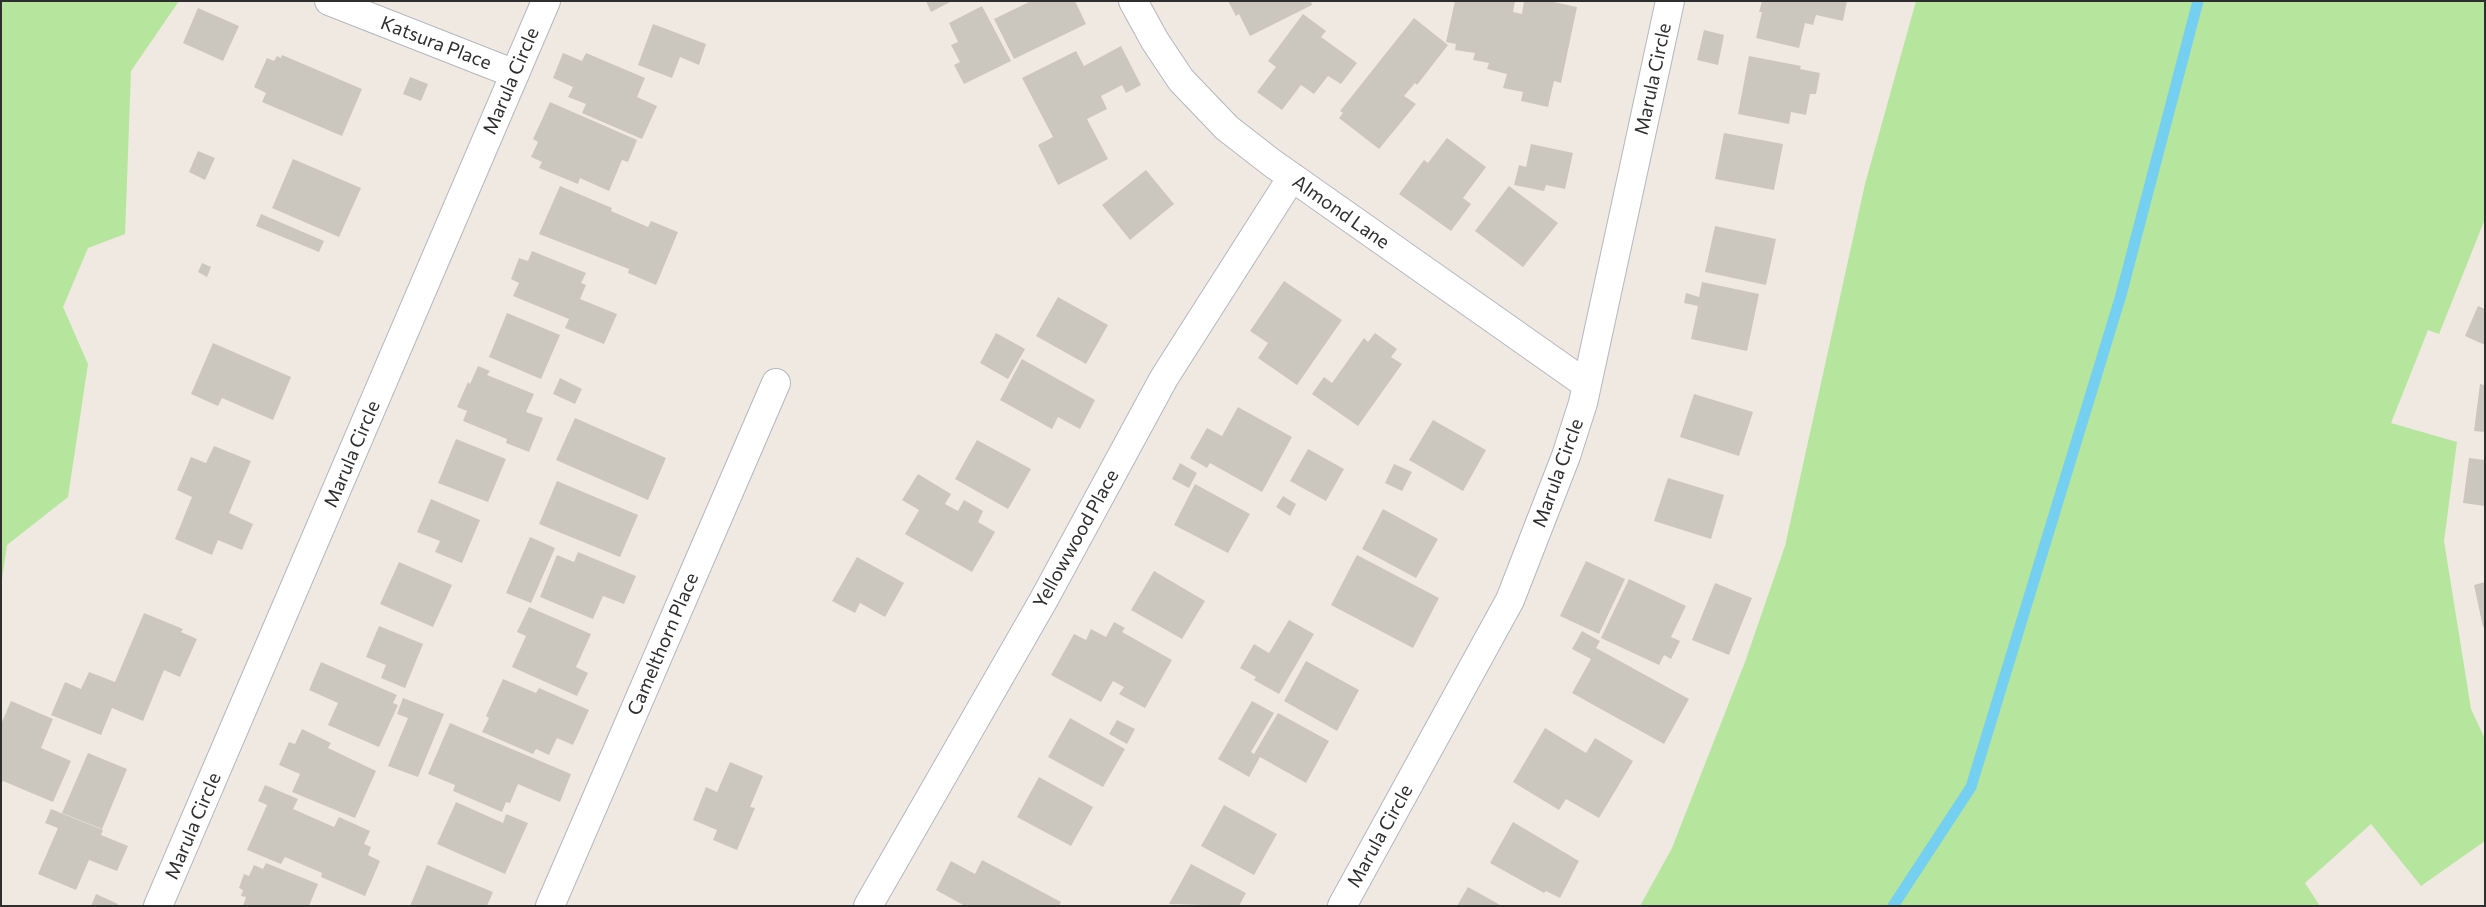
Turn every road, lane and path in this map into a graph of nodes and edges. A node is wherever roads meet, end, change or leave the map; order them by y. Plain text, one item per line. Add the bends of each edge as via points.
1 (329, 1) edge
2 (546, 1) edge
3 (1133, 1) edge
4 (1670, 1) edge
5 (514, 74) junction
6 (1292, 177) junction
7 (776, 383) dead end
8 (1586, 384) junction
9 (158, 906) edge
10 (550, 906) edge
11 (868, 906) edge
12 (1342, 906) edge

1 - 5 street, Katsura Place
2 - 5 street, Marula Circle
3 - 6 street, Almond Lane via 1181,80 1227,128
4 - 8 street, Marula Circle
5 - 9 street, Marula Circle
6 - 8 street, Almond Lane
6 - 11 street, Yellowwood Place via 1164,378 1043,601
7 - 10 street, Camelthorn Place
8 - 12 street, Marula Circle via 1566,456 1510,600

